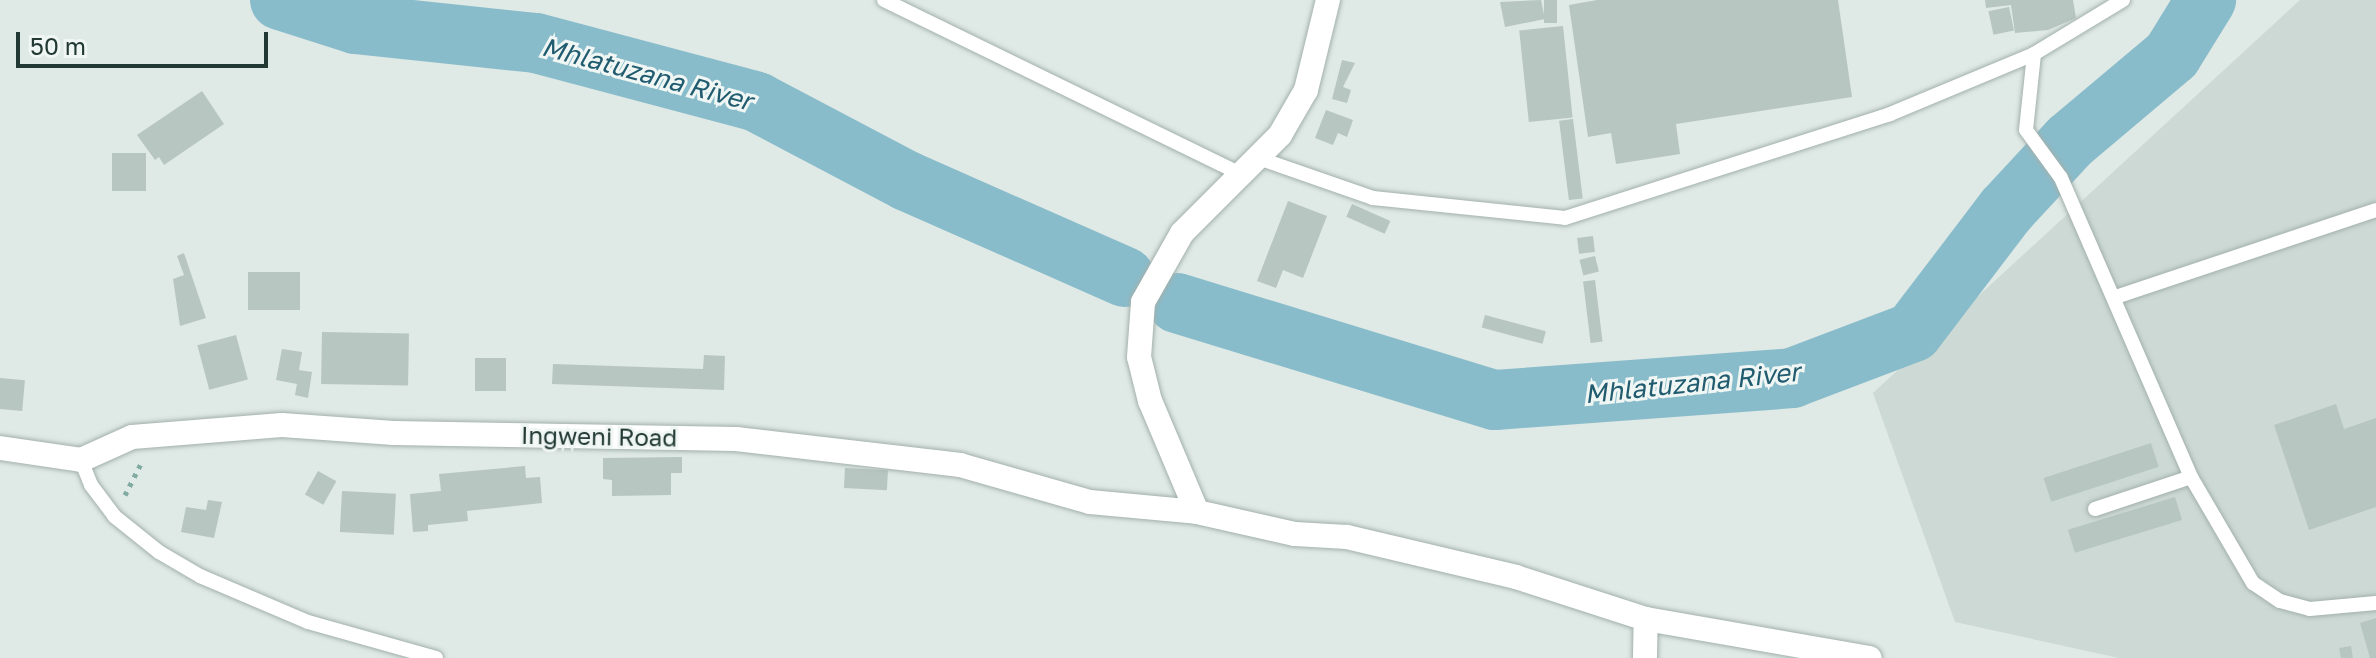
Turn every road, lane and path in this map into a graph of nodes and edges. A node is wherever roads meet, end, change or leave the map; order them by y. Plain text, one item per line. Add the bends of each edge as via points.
1 (884, 0) edge
2 (1328, 0) edge
3 (2123, 0) edge
4 (2034, 54) junction
5 (1252, 167) junction
6 (2376, 210) edge
7 (2116, 297) junction
8 (0, 448) edge
9 (81, 460) junction
10 (2191, 477) junction
11 (2095, 509) dead end
12 (1197, 512) junction
13 (2376, 603) edge
14 (1646, 619) junction
15 (436, 658) edge
16 (1645, 658) edge
17 (1870, 658) edge

1 - 5 lane
2 - 5 street via 1306,90
3 - 4 lane
4 - 5 lane via 1890,114 1565,218 1373,198
4 - 7 lane via 2026,130 2061,178
5 - 12 street via 1182,233 1143,302 1138,330 1150,401
6 - 7 lane
7 - 10 lane
8 - 9 street
9 - 12 street, Ingweni Road via 132,437 282,425 394,433 736,439 960,465 1090,502
9 - 15 lane via 91,485 114,516 200,576 308,622
10 - 11 lane
10 - 13 lane via 2253,583 2280,601 2310,609
12 - 14 street, Ingweni Road via 1295,534 1347,537 1516,577
14 - 16 street
14 - 17 street, Ingweni Road

